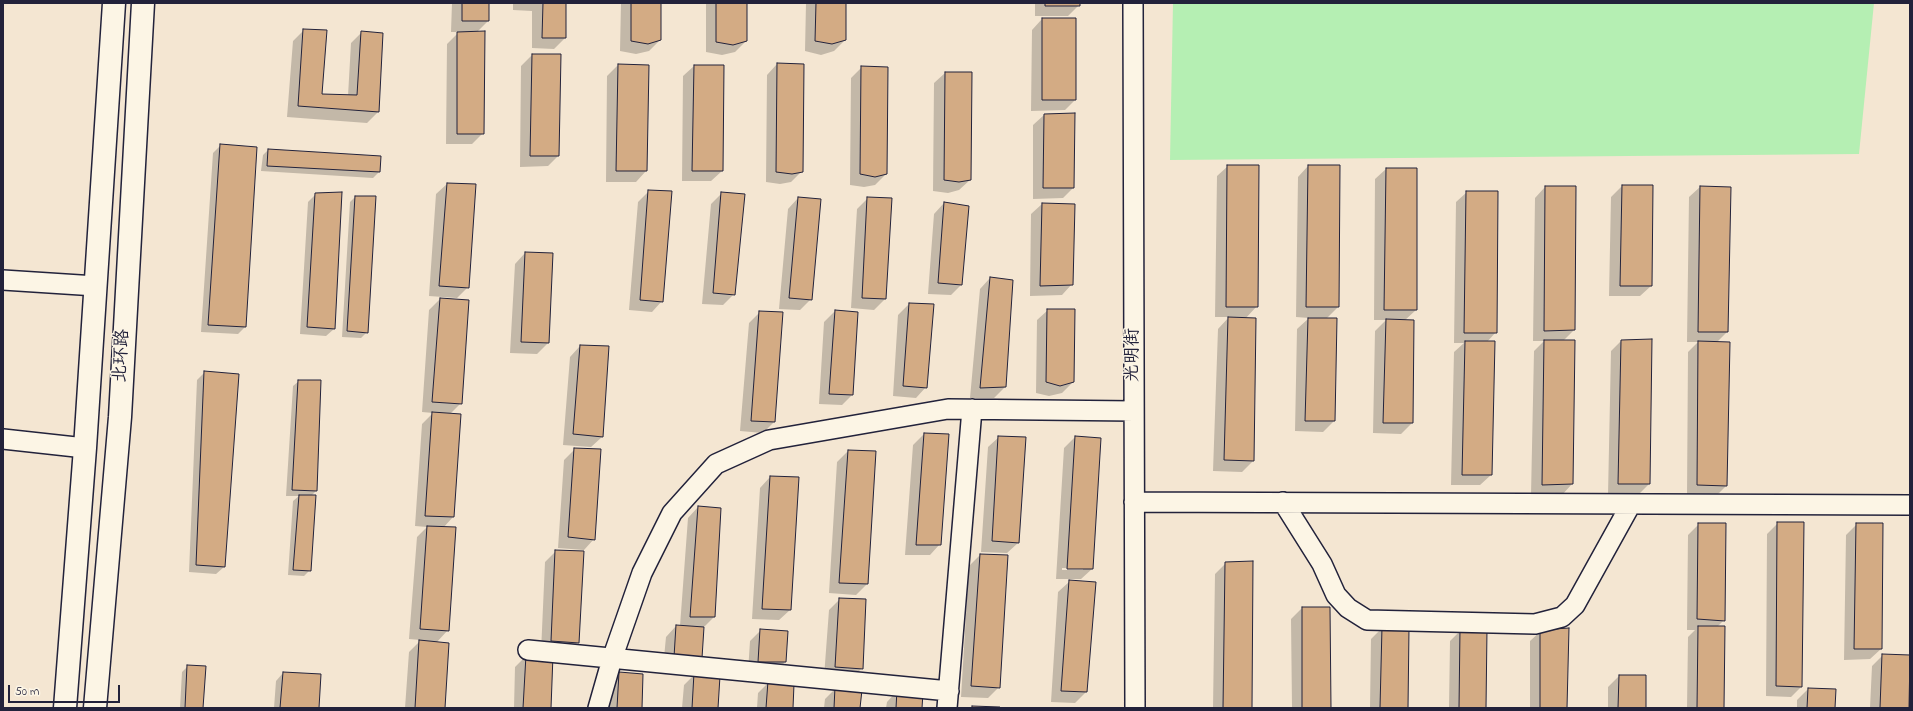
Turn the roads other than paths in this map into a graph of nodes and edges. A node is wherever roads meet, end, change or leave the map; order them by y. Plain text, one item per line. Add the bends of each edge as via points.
1 (114, 3) edge
2 (143, 3) edge
3 (1133, 3) edge
4 (3, 280) edge
5 (96, 286) junction
6 (972, 409) junction
7 (1134, 411) junction
8 (3, 439) edge
9 (85, 448) junction
10 (1134, 502) junction
11 (1283, 502) junction
12 (1631, 504) junction
13 (1910, 505) edge
14 (528, 650) dead end
15 (612, 659) junction
16 (948, 700) edge
17 (65, 708) edge
18 (95, 708) edge
19 (598, 708) edge
20 (1135, 708) edge

1 - 5 main road, 北环路
2 - 18 main road, 北环路 via 120,417
3 - 7 street, 光明街
4 - 5 street
5 - 9 main road, 北环路
6 - 7 street
6 - 15 street via 948,409 769,440 716,464 672,513 642,573
6 - 16 street
7 - 10 street, 光明街
8 - 9 street
9 - 17 main road, 北环路
10 - 11 street
10 - 20 street, 光明街
11 - 12 street
11 - 12 street via 1322,564 1336,595 1348,608 1367,620 1535,624 1562,617 1575,605
12 - 13 street
14 - 15 street
15 - 16 street
15 - 19 street

